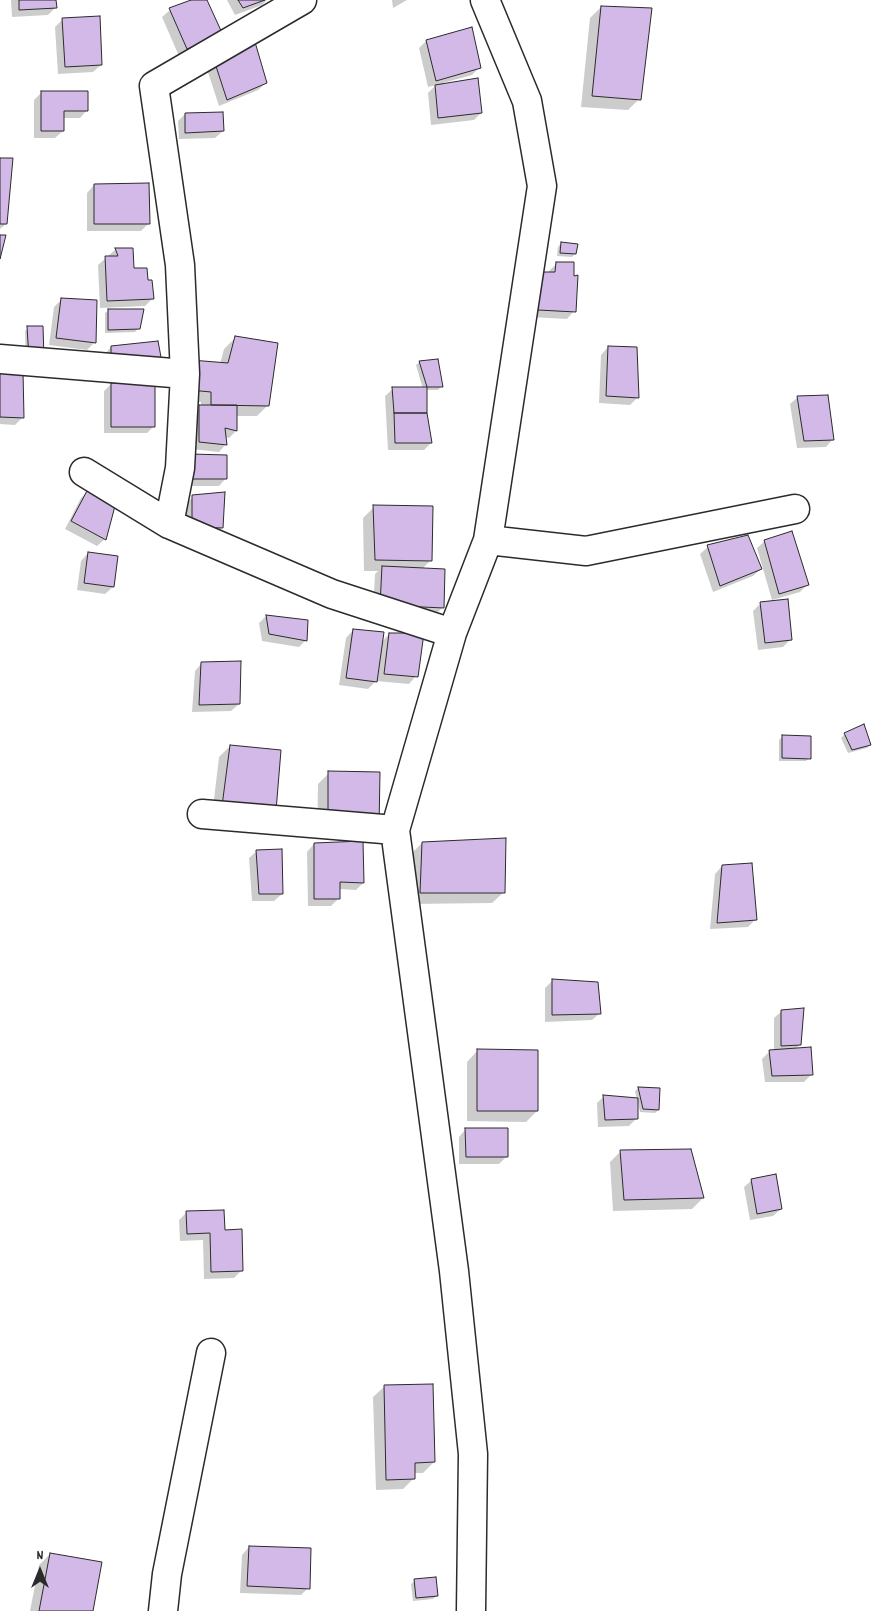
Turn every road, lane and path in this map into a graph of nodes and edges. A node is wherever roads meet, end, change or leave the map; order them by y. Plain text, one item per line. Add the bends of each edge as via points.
1 (302, 0) edge
2 (485, 0) edge
3 (0, 359) edge
4 (185, 374) junction
5 (84, 472) dead end
6 (795, 509) dead end
7 (169, 524) junction
8 (488, 540) junction
9 (452, 633) junction
10 (202, 814) dead end
11 (396, 830) junction
12 (211, 1353) dead end
13 (163, 1611) edge
14 (471, 1611) edge

1 - 4 street via 154,86 180,265
2 - 8 street via 527,101 542,186
3 - 4 street
4 - 7 street via 180,468
5 - 7 street
6 - 8 street via 586,551
7 - 9 street via 332,594
8 - 9 street
9 - 11 street
10 - 11 street
11 - 14 street via 454,1272 473,1454
12 - 13 street via 167,1574

